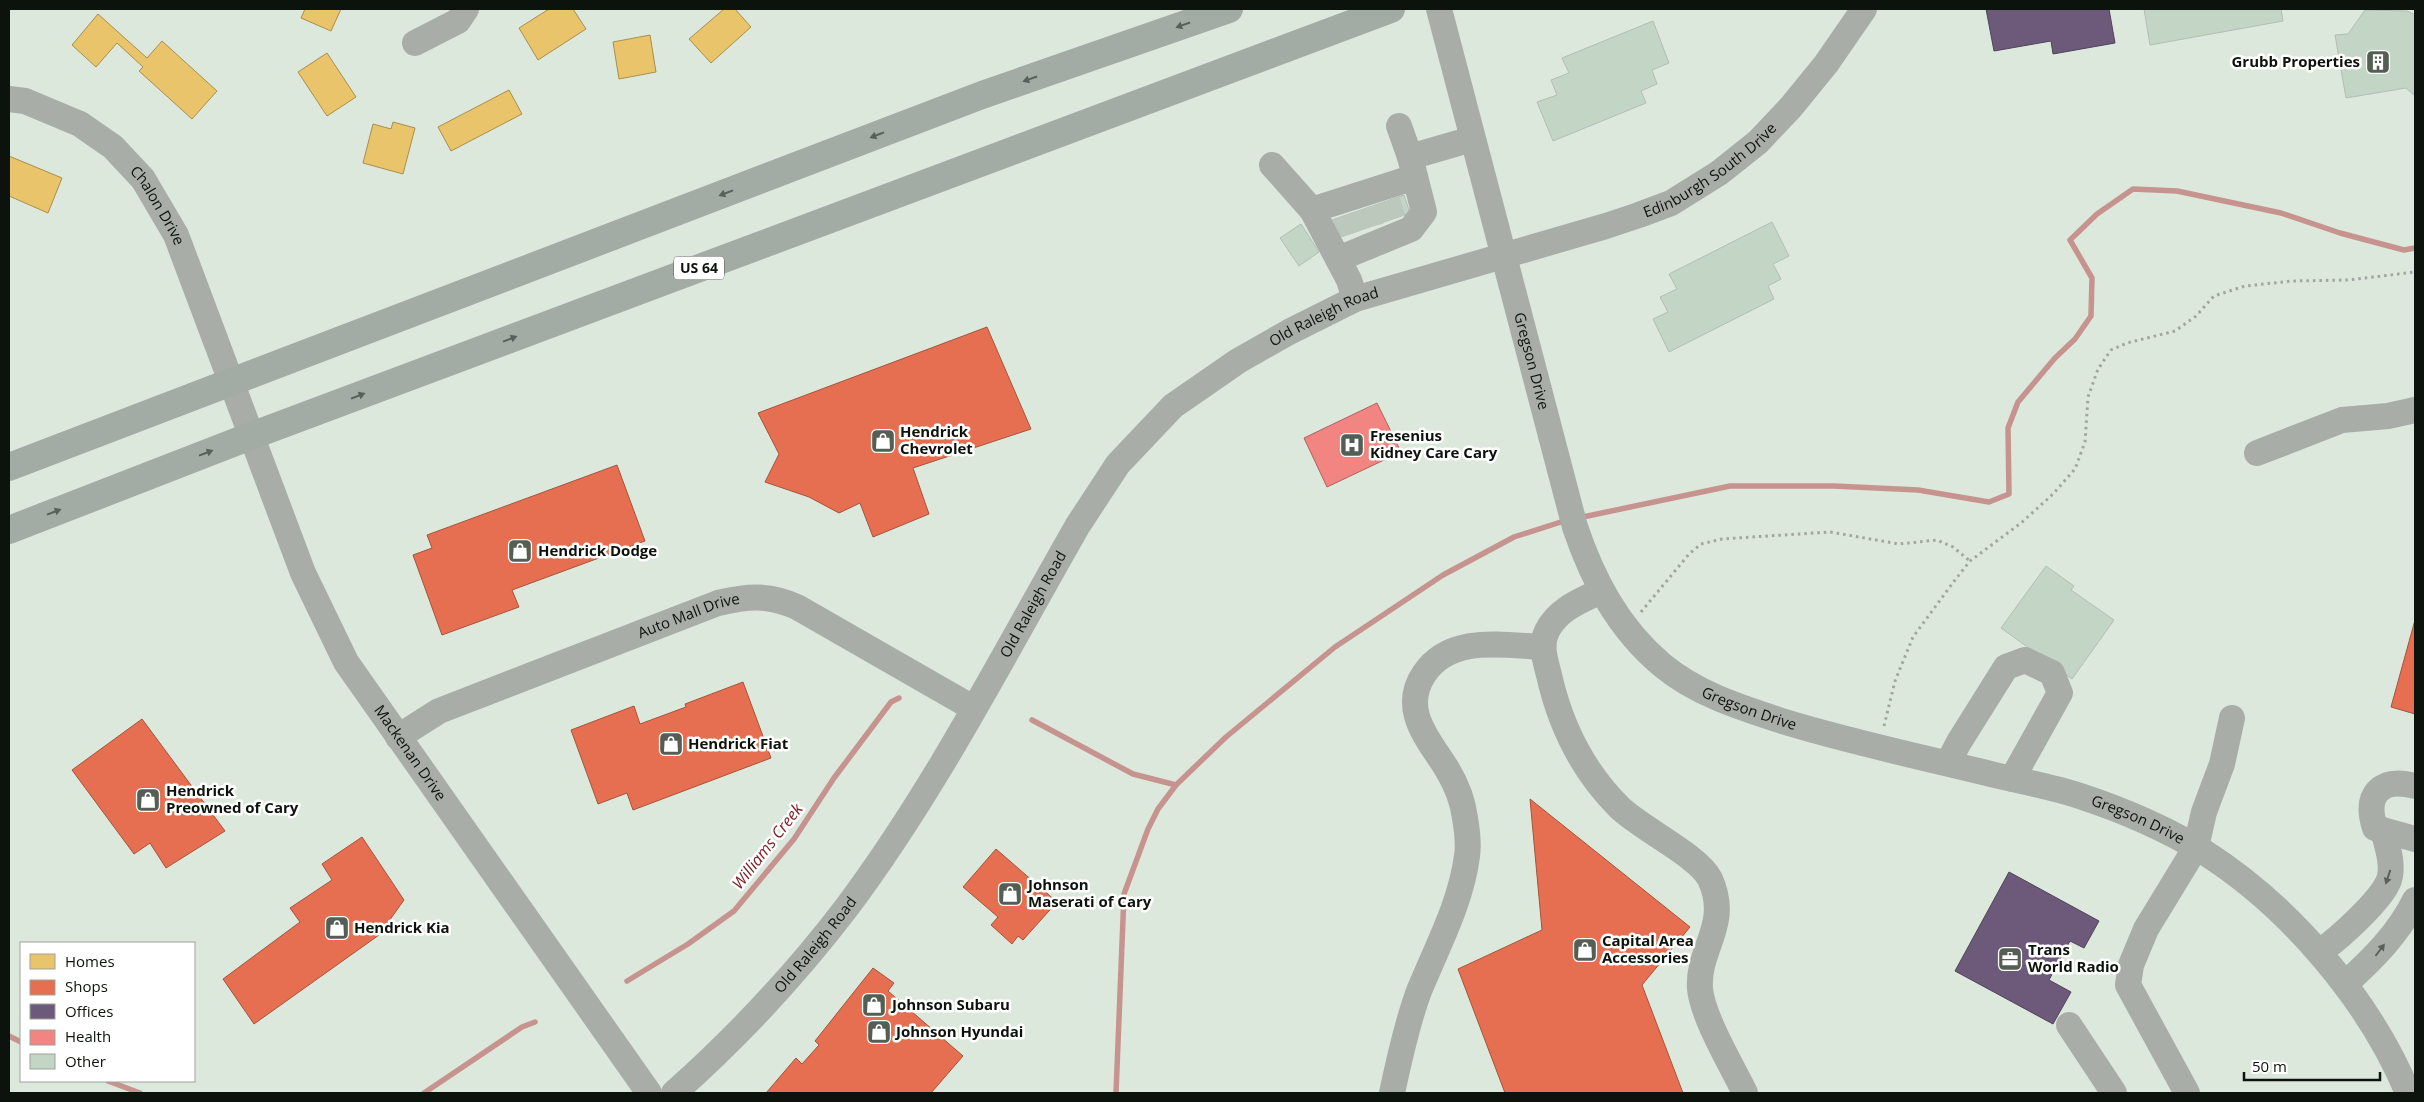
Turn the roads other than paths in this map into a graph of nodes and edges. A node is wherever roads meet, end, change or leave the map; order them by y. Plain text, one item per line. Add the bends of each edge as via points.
1 (466, 9) edge
2 (1229, 9) edge
3 (1391, 9) edge
4 (1438, 9) edge
5 (1864, 9) edge
6 (415, 43) dead end
7 (9, 99) edge
8 (1399, 126) dead end
9 (1472, 139) junction
10 (1272, 165) dead end
11 (1413, 167) junction
12 (1312, 210) junction
13 (1366, 222) junction
14 (1504, 256) junction
15 (1355, 300) junction
16 (232, 380) junction
17 (2415, 410) edge
18 (251, 436) junction
19 (2257, 453) dead end
20 (9, 467) edge
21 (9, 530) edge
22 (1601, 591) junction
23 (1542, 647) junction
24 (973, 708) junction
25 (2232, 718) dead end
26 (398, 736) junction
27 (1948, 763) junction
28 (2012, 779) junction
29 (2415, 786) edge
30 (2383, 830) junction
31 (2415, 838) edge
32 (2196, 847) junction
33 (2415, 900) edge
34 (2320, 952) junction
35 (2345, 984) junction
36 (2069, 1025) dead end
37 (649, 1093) edge
38 (674, 1093) edge
39 (1392, 1093) edge
40 (1745, 1093) edge
41 (2114, 1093) edge
42 (2188, 1093) edge
43 (2408, 1093) edge

1 - 6 street via 458,21
2 -> 16 highway via 982,95
18 -> 3 highway, US 64
4 - 9 street, Gregson Drive
5 - 14 street, Edinburgh South Drive via 1791,108 1758,142 1719,173 1671,203
7 - 16 street, Chalon Drive via 25,101 80,124 113,147 143,179 176,235
8 - 11 street
9 - 11 street
9 - 14 street, Gregson Drive
10 - 12 street
11 - 13 street
11 - 13 street via 1424,212 1411,229
12 - 13 street
12 - 13 street
13 - 15 street via 1349,280
14 - 15 street, Old Raleigh Road
14 - 22 street, Gregson Drive via 1567,496 1585,557
15 - 24 street, Old Raleigh Road via 1238,361 1173,406 1133,446 1078,525
16 - 18 street, Mackenan Drive
16 - 20 highway
17 - 19 street via 2342,420
21 -> 18 highway, US 64
18 - 26 street, Mackenan Drive via 302,573 346,662
22 - 23 street via 1571,605 1557,616
22 - 27 street, Gregson Drive via 1630,632 1662,665 1724,703 1813,730
23 - 39 street via 1458,647 1434,662 1417,689 1414,705 1417,721 1458,790 1465,816 1468,854 1450,918 1418,993
23 - 40 street via 1557,706 1574,748 1597,782 1620,808 1696,861 1709,877 1716,894 1716,929 1702,964 1700,988 1703,1005
24 - 26 street, Auto Mall Drive via 797,607 784,601 746,596 718,603 439,712
24 - 38 street, Old Raleigh Road via 912,813 846,908 771,998 716,1056
25 - 32 street via 2222,764 2204,812
26 - 37 street, Mackenan Drive
27 - 28 street, Gregson Drive
27 - 28 street via 2006,667 2025,660 2052,673 2060,693
28 - 32 street, Gregson Drive via 2076,795 2161,829
29 - 30 street via 2400,782 2386,784 2372,800 2370,814 2375,828
30 - 31 street
30 -> 34 street via 2390,867 2389,880 2362,915
32 - 34 street, Gregson Drive via 2266,899
32 - 42 street via 2146,929 2131,965 2128,986
35 -> 33 street via 2375,958
34 - 35 street, Gregson Drive
35 - 43 street, Gregson Drive via 2364,1011
36 - 41 street

